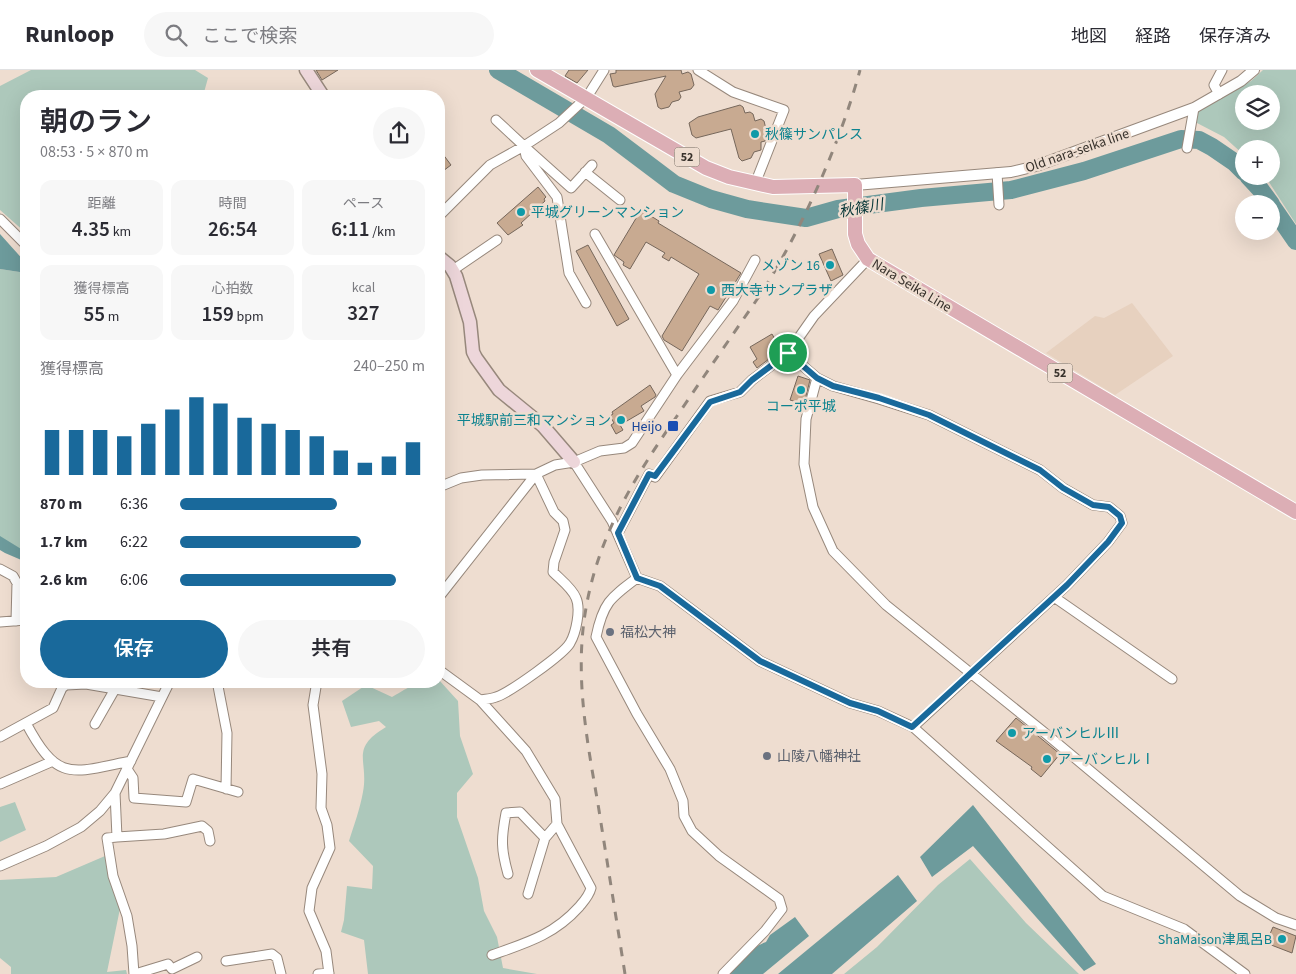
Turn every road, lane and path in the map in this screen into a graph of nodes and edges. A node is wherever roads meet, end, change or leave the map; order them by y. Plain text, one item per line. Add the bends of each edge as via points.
1 (306, 70) edge
2 (537, 70) edge
3 (604, 70) edge
4 (698, 70) edge
5 (1222, 70) edge
6 (1254, 70) edge
7 (320, 90) edge
8 (1219, 94) junction
9 (584, 99) junction
10 (1194, 108) junction
11 (496, 120) dead end
12 (524, 146) junction
13 (1188, 148) dead end
14 (592, 165) dead end
15 (585, 172) junction
16 (997, 173) junction
17 (755, 184) junction
18 (856, 189) junction
19 (620, 200) dead end
20 (999, 205) dead end
21 (445, 210) edge
22 (0, 219) edge
23 (595, 234) dead end
24 (20, 239) edge
25 (497, 240) dead end
26 (868, 259) junction
27 (755, 260) dead end
28 (445, 263) edge
29 (453, 270) junction
30 (586, 303) dead end
31 (788, 353) junction
32 (677, 376) junction
33 (817, 378) junction
34 (574, 462) junction
35 (536, 474) junction
36 (445, 485) edge
37 (1296, 512) edge
38 (618, 533) junction
39 (0, 569) edge
40 (637, 578) junction
41 (445, 589) edge
42 (1054, 597) junction
43 (16, 621) junction
44 (20, 621) edge
45 (0, 622) edge
46 (445, 674) edge
47 (971, 674) junction
48 (1172, 679) dead end
49 (62, 688) edge
50 (110, 688) edge
51 (218, 688) edge
52 (316, 688) edge
53 (116, 689) junction
54 (163, 689) edge
55 (480, 700) junction
56 (26, 723) junction
57 (95, 724) dead end
58 (912, 727) junction
59 (0, 736) edge
60 (53, 761) junction
61 (129, 765) junction
62 (0, 784) edge
63 (226, 789) junction
64 (238, 792) dead end
65 (115, 794) junction
66 (558, 824) junction
67 (117, 837) junction
68 (545, 838) junction
69 (210, 841) dead end
70 (0, 866) edge
71 (508, 874) dead end
72 (528, 894) dead end
73 (1296, 925) edge
74 (492, 955) dead end
75 (197, 957) dead end
76 (226, 961) dead end
77 (329, 973) edge
78 (134, 974) edge
79 (281, 974) edge
80 (318, 974) edge
81 (723, 974) edge
82 (1245, 974) edge

1 - 7 main road
2 - 9 main road, 52
3 - 9 street
4 - 17 street via 733,92 784,110
5 - 8 street via 1214,85
6 - 8 street, Old nara-seika line / 52
8 - 10 street, Old nara-seika line / 52
9 - 12 street via 559,123
9 - 17 main road, 52 via 706,168
10 - 13 street
10 - 16 street, Old nara-seika line / 52 via 1036,166
11 - 12 street
12 - 15 street via 571,188
12 - 21 street via 490,165
12 - 30 street via 526,156 557,197 569,272
14 - 15 street
15 - 19 street
16 - 18 street, Old nara-seika line / 52
16 - 20 street
17 - 18 main road, 52
18 - 26 main road, Nara Seika Line via 855,234
22 - 24 street
23 - 32 street
25 - 29 street
26 - 31 street via 814,316
26 - 37 main road, Nara Seika Line / 52
27 - 32 street via 733,301
28 - 29 main road
29 - 34 main road via 470,322 472,352 499,390 544,426
31 - 33 street
31 - 38 street via 740,392 710,402 655,476 649,474
32 - 34 street via 632,443
33 - 42 street via 833,386 929,415 1040,470 1063,488 1093,505 1109,507 1120,516 1122,523 1108,542
33 - 47 street via 806,419 804,464 813,507 832,551 886,605
34 - 35 street via 555,465
34 - 38 street
35 - 36 street via 482,475
35 - 41 street
35 - 55 street via 554,512 563,521 565,530 553,572 576,598 578,607 574,632 570,645 538,670 494,698
38 - 40 street
39 - 43 street via 13,576 17,583
40 - 58 street via 660,586 760,661 850,703 878,711
40 - 81 street via 620,589 605,605 596,637 670,769 683,801 684,816 692,831 719,856 779,899 782,909
42 - 47 street
42 - 48 street
43 - 44 street
43 - 45 street
46 - 55 street
47 - 58 street
47 - 73 street via 1240,896 1276,918
49 - 56 street via 53,708
50 - 53 street
51 - 63 street via 227,733
52 - 77 street via 313,704 322,774 321,808 330,848 312,888 309,910 326,951
53 - 54 street
53 - 57 street
54 - 61 street
55 - 66 street via 526,751 555,798
56 - 59 street
56 - 60 street via 37,744
58 - 82 street via 1103,896 1184,929
60 - 61 street via 72,771
60 - 62 street
61 - 63 street via 134,798 186,802 193,779
61 - 65 street
63 - 64 street
65 - 67 street
65 - 70 street via 81,827
66 - 68 street
66 - 74 street via 591,888 589,896 567,921 539,939
67 - 69 street via 157,835 202,826 208,831
67 - 78 street via 107,838 113,876 127,916
68 - 71 street via 520,812 506,813 501,837
68 - 72 street
75 - 78 street via 172,969 168,964
76 - 79 street via 272,954 277,958
77 - 80 street

